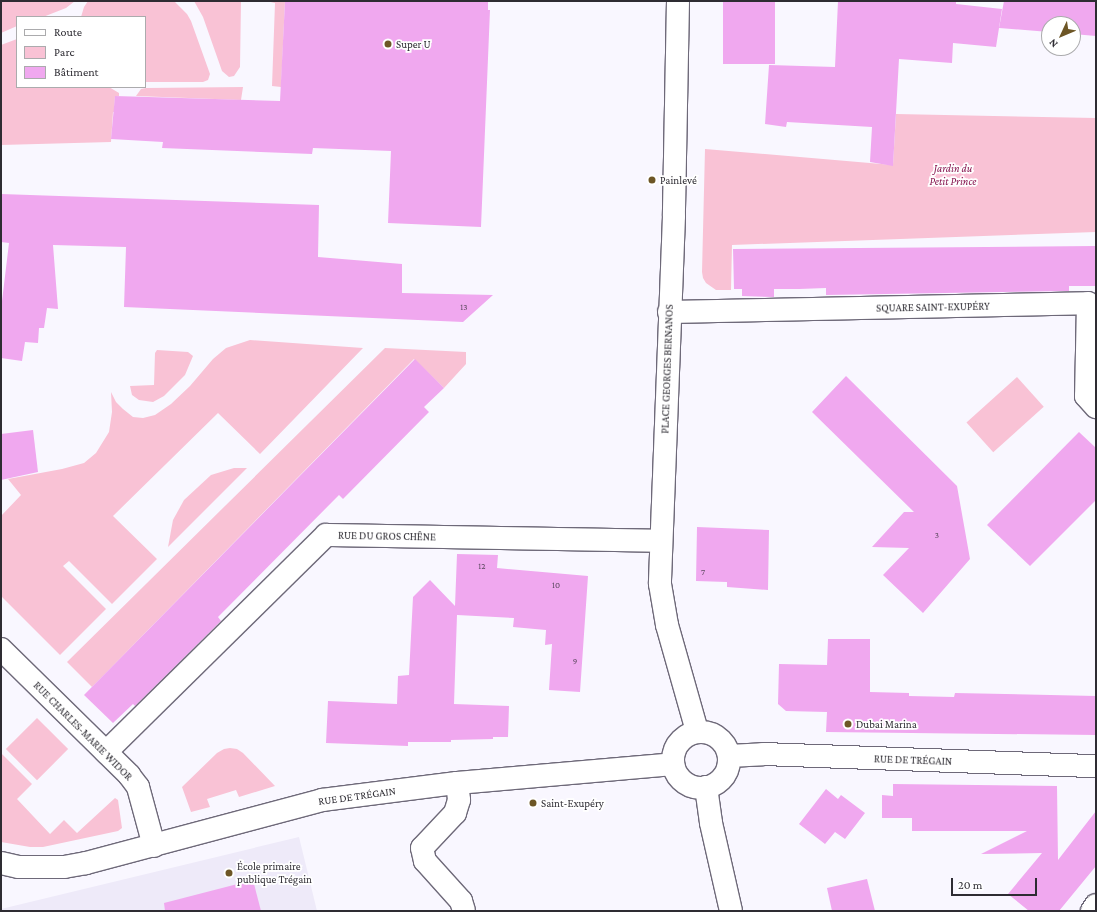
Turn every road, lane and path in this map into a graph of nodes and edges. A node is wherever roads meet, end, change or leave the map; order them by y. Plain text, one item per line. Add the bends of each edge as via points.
1 (678, 1) edge
2 (669, 312) junction
3 (1096, 407) edge
4 (661, 541) junction
5 (1, 649) edge
6 (697, 732) junction
7 (106, 752) junction
8 (729, 756) junction
9 (673, 764) junction
10 (1096, 766) edge
11 (457, 783) junction
12 (706, 787) junction
13 (154, 846) junction
14 (1, 863) edge
15 (1096, 905) edge
16 (464, 911) edge
17 (731, 911) edge
18 (1092, 911) edge

1 - 2 street, PLACE GEORGES BERNANOS via 674,216
2 - 3 street, SQUARE SAINT-EXUPÉRY via 1088,303 1086,396
2 - 4 street, PLACE GEORGES BERNANOS
4 - 6 street, PLACE GEORGES BERNANOS via 660,584 667,625
4 - 7 street, RUE DU GROS CHÊNE via 326,536
5 - 7 street, RUE CHARLES-MARIE WIDOR
6 - 8 street via 708,732 718,737
6 - 9 street via 681,739 673,755
7 - 13 street, RUE CHARLES-MARIE WIDOR via 138,787
8 - 10 street, RUE DE TRÉGAIN via 763,754
8 - 12 street via 728,768 722,778 716,784
9 - 11 street, RUE DE TRÉGAIN
9 - 12 street via 681,780 697,788
11 - 13 street, RUE DE TRÉGAIN via 322,800
11 - 16 street via 459,800 455,813 422,848 425,861 461,901
12 - 17 street via 711,823
13 - 14 street, RUE DE TRÉGAIN via 64,867
15 - 18 street

